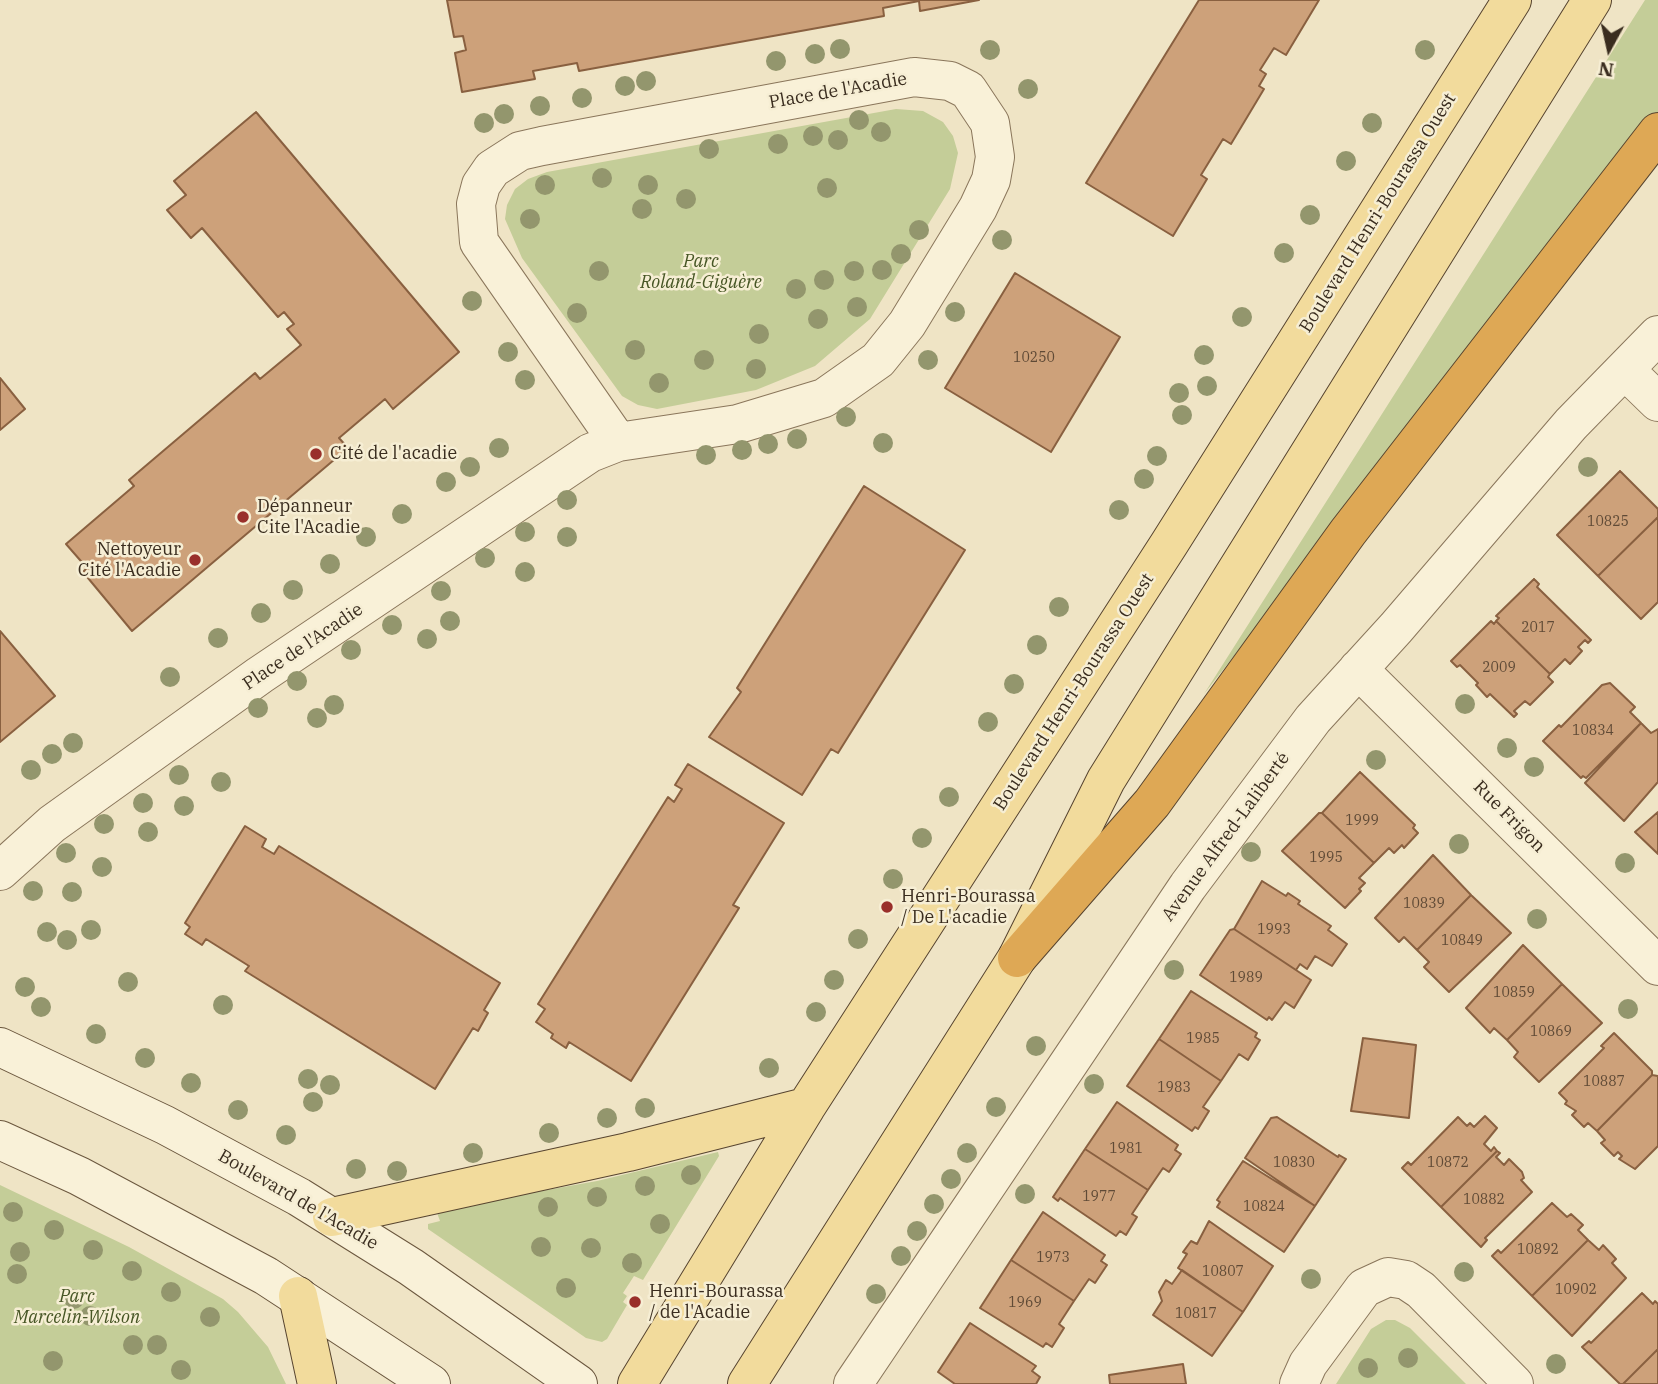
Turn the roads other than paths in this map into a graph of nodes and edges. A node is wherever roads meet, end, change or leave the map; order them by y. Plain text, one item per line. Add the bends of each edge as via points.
1 (1512, 0) edge
2 (1592, 0) edge
3 (1658, 132) edge
4 (1658, 335) edge
5 (1625, 370) junction
6 (1658, 402) edge
7 (618, 442) junction
8 (1358, 670) junction
9 (0, 871) edge
10 (1017, 958) junction
11 (1658, 966) edge
12 (0, 1047) edge
13 (806, 1107) junction
14 (0, 1140) edge
15 (332, 1217) junction
16 (298, 1296) junction
17 (317, 1384) edge
18 (431, 1384) edge
19 (578, 1384) edge
20 (637, 1384) edge
21 (747, 1384) edge
22 (853, 1384) edge
23 (1299, 1384) edge
24 (1514, 1384) edge

1 - 13 main road, Boulevard Henri-Bourassa Ouest via 1170,544
2 - 10 main road via 1106,780
3 - 10 highway via 1348,532 1152,803
4 - 5 street, Avenue Alfred-Laliberté
5 - 6 street
5 - 8 street, Avenue Alfred-Laliberté via 1571,424
7 - 7 street, Place de l'Acadie via 738,424 797,408 846,385 878,360 907,324 978,208 990,180 994,138 968,90 950,81 914,77 542,146 520,151 492,169 476,204 479,242
7 - 9 street, Place de l'Acadie via 590,453 163,742 52,824
8 - 11 street, Rue Frigon
8 - 22 street, Avenue Alfred-Laliberté via 1313,719 1188,887
10 - 21 main road
12 - 15 street, Boulevard de l'Acadie via 165,1125
13 - 15 main road via 628,1152
13 - 20 main road, Boulevard Henri-Bourassa Ouest
14 - 16 street via 136,1206
15 - 19 street, Boulevard de l'Acadie
16 - 17 main road
16 - 18 street
23 - 24 street via 1308,1364 1364,1288 1388,1278 1406,1280 1421,1290

